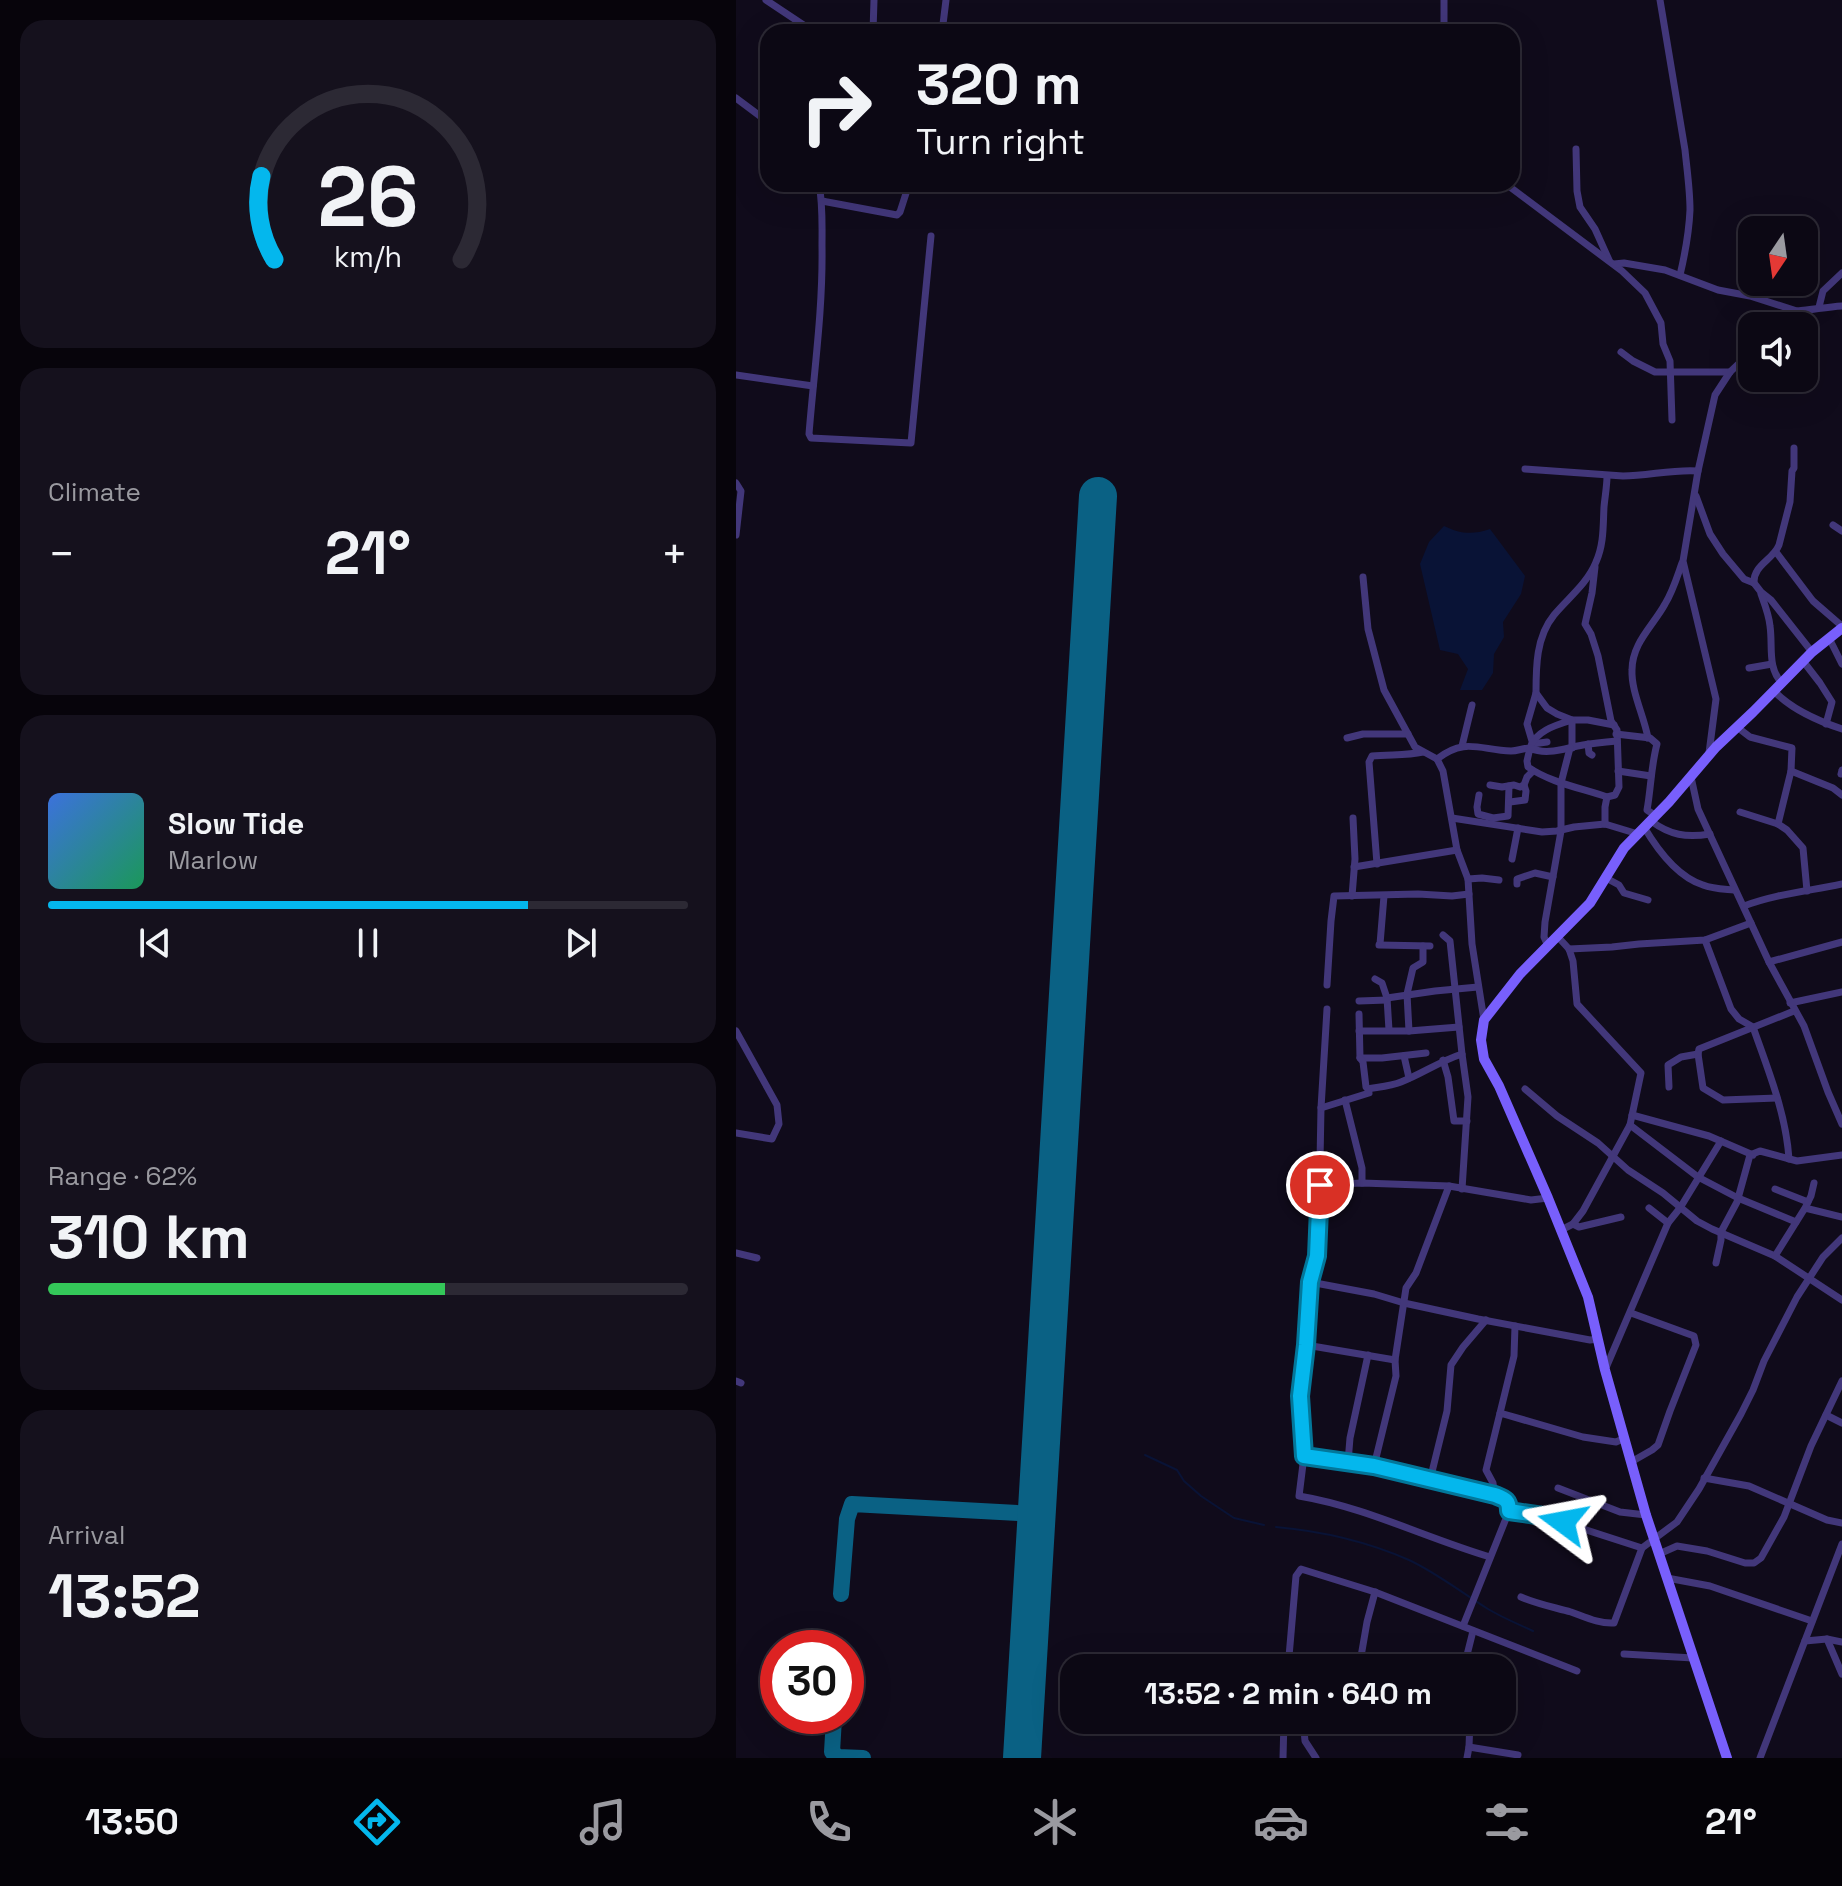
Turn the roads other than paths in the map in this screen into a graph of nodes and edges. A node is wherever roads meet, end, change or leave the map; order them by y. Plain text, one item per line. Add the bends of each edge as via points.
1 (766, 0) edge
2 (874, 0) edge
3 (946, 0) edge
4 (1444, 0) edge
5 (1660, 0) edge
6 (802, 24) edge
7 (873, 24) edge
8 (943, 24) edge
9 (1444, 24) edge
10 (736, 98) edge
11 (760, 116) edge
12 (1576, 149) dead end
13 (820, 192) edge
14 (906, 192) edge
15 (1517, 192) edge
16 (822, 201) junction
17 (931, 236) dead end
18 (1612, 263) junction
19 (1842, 273) edge
20 (1680, 275) junction
21 (1842, 306) edge
22 (1819, 307) junction
23 (1797, 311) joint
24 (1621, 352) dead end
25 (1738, 364) edge
26 (1730, 372) junction
27 (1671, 373) junction
28 (736, 375) edge
29 (813, 386) junction
30 (1672, 420) dead end
31 (1794, 448) dead end
32 (1525, 469) dead end
33 (1698, 471) junction
34 (1607, 476) junction
35 (736, 483) edge
36 (1696, 486) junction
37 (1833, 525) dead end
38 (1842, 531) edge
39 (736, 535) edge
40 (1776, 552) junction
41 (1683, 561) junction
42 (1596, 565) junction
43 (1363, 577) dead end
44 (1754, 583) junction
45 (1761, 592) junction
46 (1842, 627) edge
47 (1829, 638) junction
48 (1812, 652) junction
49 (1803, 661) junction
50 (1772, 664) junction
51 (1842, 664) edge
52 (1749, 668) dead end
53 (1778, 687) junction
54 (1536, 693) junction
55 (1472, 705) dead end
56 (1568, 721) junction
57 (1829, 725) junction
58 (1737, 727) junction
59 (1842, 732) edge
60 (1616, 733) junction
61 (1408, 734) junction
62 (1347, 738) dead end
63 (1648, 738) junction
64 (1547, 742) dead end
65 (1531, 744) junction
66 (1588, 744) junction
67 (1462, 746) junction
68 (1569, 748) junction
69 (1423, 752) junction
70 (1592, 755) dead end
71 (1708, 755) junction
72 (1437, 759) junction
73 (1533, 771) junction
74 (1618, 771) junction
75 (1791, 771) junction
76 (1651, 776) junction
77 (1691, 777) junction
78 (1561, 783) junction
79 (1490, 785) dead end
80 (1524, 785) junction
81 (1509, 786) junction
82 (1479, 795) dead end
83 (1842, 795) edge
84 (1607, 797) junction
85 (1510, 802) junction
86 (1740, 812) dead end
87 (1353, 818) dead end
88 (1452, 818) junction
89 (1605, 824) junction
90 (1647, 824) junction
91 (1778, 824) junction
92 (1518, 828) junction
93 (1561, 831) junction
94 (1710, 834) junction
95 (1457, 850) junction
96 (1512, 859) dead end
97 (1377, 864) junction
98 (1354, 867) junction
99 (1553, 877) junction
100 (1606, 878) junction
101 (1468, 879) junction
102 (1499, 880) dead end
103 (1517, 884) dead end
104 (1842, 884) edge
105 (1734, 890) junction
106 (1807, 891) junction
107 (1469, 894) junction
108 (1352, 896) junction
109 (1384, 896) junction
110 (1648, 900) dead end
111 (1744, 906) junction
112 (1751, 923) junction
113 (1443, 935) dead end
114 (1558, 937) junction
115 (1705, 940) junction
116 (1842, 942) edge
117 (1548, 946) junction
118 (1569, 949) junction
119 (1769, 962) junction
120 (1375, 979) dead end
121 (1327, 985) dead end
122 (1478, 987) junction
123 (1455, 989) junction
124 (1842, 992) edge
125 (1407, 994) junction
126 (1387, 999) junction
127 (1359, 1001) dead end
128 (1792, 1007) junction
129 (1327, 1009) dead end
130 (1359, 1014) dead end
131 (1484, 1020) junction
132 (1459, 1027) junction
133 (1753, 1027) junction
134 (1389, 1030) junction
135 (736, 1031) edge
136 (1359, 1031) junction
137 (1409, 1031) junction
138 (1426, 1053) dead end
139 (1462, 1054) junction
140 (1698, 1054) junction
141 (1404, 1056) junction
142 (1360, 1058) junction
143 (1443, 1060) junction
144 (1409, 1078) junction
145 (1669, 1087) dead end
146 (1368, 1089) junction
147 (1525, 1089) dead end
148 (1777, 1098) junction
149 (1345, 1100) junction
150 (1321, 1108) junction
151 (1632, 1115) junction
152 (1643, 1118) junction
153 (1467, 1121) junction
154 (1842, 1124) edge
155 (1630, 1125) junction
156 (1639, 1131) junction
157 (736, 1133) edge
158 (1721, 1141) junction
159 (1753, 1155) junction
160 (1842, 1155) edge
161 (1612, 1156) junction
162 (1789, 1159) junction
163 (1698, 1177) junction
164 (1362, 1183) junction
165 (1814, 1183) dead end
166 (1320, 1185) junction
167 (1449, 1186) junction
168 (1462, 1189) junction
169 (1775, 1189) dead end
170 (1548, 1198) junction
171 (1738, 1198) junction
172 (1807, 1205) junction
173 (1649, 1208) dead end
174 (1680, 1208) junction
175 (1841, 1216) edge
176 (1621, 1217) dead end
177 (1796, 1222) junction
178 (1668, 1223) junction
179 (1573, 1224) junction
180 (1561, 1230) junction
181 (1721, 1232) junction
182 (1842, 1238) edge
183 (736, 1253) edge
184 (1775, 1256) junction
185 (757, 1258) dead end
186 (1716, 1263) dead end
187 (1809, 1278) junction
188 (1310, 1282) junction
189 (1842, 1300) edge
190 (1404, 1303) junction
191 (1631, 1313) junction
192 (1486, 1320) junction
193 (1515, 1326) junction
194 (1598, 1339) junction
195 (1306, 1345) junction
196 (1368, 1355) junction
197 (1395, 1360) junction
198 (1605, 1370) junction
199 (1842, 1381) edge
200 (1500, 1413) junction
201 (1826, 1415) junction
202 (1842, 1423) edge
203 (1625, 1438) junction
204 (1304, 1456) junction
205 (1348, 1462) junction
206 (1631, 1462) junction
207 (1374, 1466) junction
208 (1704, 1478) junction
209 (1430, 1480) junction
210 (1558, 1488) dead end
211 (1495, 1495) junction
212 (1790, 1504) junction
213 (1509, 1511) junction
214 (1646, 1515) junction
215 (1842, 1523) edge
216 (1654, 1539) junction
217 (1842, 1544) edge
218 (1642, 1548) junction
219 (1659, 1554) junction
220 (1490, 1557) junction
221 (1667, 1578) junction
222 (1375, 1592) junction
223 (1521, 1597) dead end
224 (1812, 1621) junction
225 (1463, 1626) junction
226 (1473, 1631) junction
227 (1827, 1639) junction
228 (1805, 1641) junction
229 (1842, 1642) edge
230 (1290, 1654) edge
231 (1361, 1654) edge
232 (1467, 1654) edge
233 (1624, 1654) dead end
234 (1693, 1658) junction
235 (1577, 1671) dead end
236 (1842, 1674) edge
237 (1284, 1734) edge
238 (1304, 1734) edge
239 (1469, 1734) edge
240 (1469, 1747) junction
241 (1518, 1755) dead end
242 (1762, 1756) edge
243 (1283, 1758) edge
244 (1316, 1758) edge
245 (1467, 1758) edge
246 (1727, 1758) edge

1 - 6 street
2 - 7 street
3 - 8 street
4 - 9 street
5 - 20 street via 1690,209
10 - 11 street
12 - 18 street via 1580,207
13 - 16 street
14 - 16 street via 897,215
15 - 18 street
16 - 29 street via 822,293
17 - 29 street via 911,443 811,438
18 - 20 street
18 - 27 street via 1652,305
19 - 22 street via 1823,291
20 - 23 street
21 - 22 street
22 - 23 street
24 - 27 street via 1655,372
25 - 26 street
26 - 27 street
26 - 33 street via 1715,395
27 - 30 street
28 - 29 street
31 - 40 street via 1790,502
32 - 34 street
33 - 34 street
33 - 36 street
34 - 42 street
35 - 39 street via 741,491
36 - 41 street
36 - 44 street via 1710,534 1744,579
37 - 38 street
40 - 44 street via 1758,568
40 - 46 street via 1813,601
41 - 63 street via 1672,591 1644,632 1631,672
41 - 71 street via 1716,699
42 - 54 street via 1544,631
42 - 60 street via 1585,624
43 - 61 street via 1368,629 1384,690
44 - 45 street
45 - 48 street
45 - 50 street via 1770,624
46 - 47 main road
47 - 48 main road
47 - 51 street
48 - 49 main road
49 - 53 main road
49 - 57 street via 1832,702
50 - 52 street
50 - 53 street
53 - 57 street via 1781,698
53 - 58 main road
54 - 56 street via 1547,708
54 - 65 street via 1527,724
55 - 67 street
56 - 60 street via 1588,720
56 - 65 street
56 - 68 street
57 - 59 street
58 - 71 main road
58 - 75 street via 1750,737 1792,748
60 - 63 street
60 - 66 street
60 - 74 street
61 - 62 street
61 - 69 street
63 - 76 street via 1657,744
64 - 65 street
65 - 67 street via 1515,752
65 - 68 street via 1538,751
65 - 73 street via 1527,761
66 - 68 street
66 - 70 street
67 - 72 street
68 - 78 street
69 - 72 street
69 - 97 street via 1377,755 1369,762
71 - 77 main road
72 - 88 street
73 - 78 street
73 - 80 street
74 - 76 street
74 - 84 street via 1618,792
75 - 83 street
75 - 91 street
76 - 90 street
77 - 90 main road
77 - 94 street
78 - 84 street
78 - 93 street
79 - 81 street
80 - 81 street
80 - 85 street via 1525,800
81 - 85 street
82 - 85 street via 1478,814 1484,816 1508,816
84 - 89 street
86 - 91 street
87 - 98 street
88 - 92 street
88 - 95 street
89 - 90 street
89 - 93 street
90 - 94 street via 1679,835
90 - 100 main road
90 - 105 street via 1665,855 1691,880
91 - 106 street via 1803,848
92 - 93 street
92 - 96 street
93 - 99 street
94 - 105 street
95 - 97 street
95 - 101 street
97 - 98 street
98 - 108 street
99 - 103 street via 1535,873 1517,879
99 - 117 street via 1545,922
100 - 110 street via 1624,893
100 - 114 main road
101 - 102 street
101 - 107 street
104 - 106 street
105 - 111 street
106 - 111 street
107 - 109 street
107 - 122 street
108 - 109 street
108 - 121 street via 1334,896
109 - 125 street via 1380,945 1427,946 1423,962 1413,968
111 - 112 street
112 - 115 street
112 - 119 street
113 - 123 street via 1450,941
114 - 117 main road
114 - 118 street
115 - 118 street
115 - 133 street via 1731,1009
116 - 119 street
117 - 131 main road
118 - 151 street via 1577,1004 1641,1073
119 - 128 street
120 - 126 street
122 - 123 street
122 - 131 street
123 - 125 street
123 - 132 street
124 - 128 street
125 - 126 street
125 - 137 street
126 - 127 street
126 - 134 street
128 - 133 street
128 - 154 street
129 - 150 street
130 - 136 street
131 - 170 main road via 1484,1059
132 - 137 street
132 - 139 street
133 - 140 street via 1699,1049
133 - 148 street
134 - 136 street
134 - 137 street
135 - 157 street via 777,1105 779,1124 772,1139
136 - 142 street
138 - 141 street
139 - 143 street
139 - 153 street
140 - 145 street via 1668,1065
140 - 148 street via 1703,1088 1723,1100
141 - 142 street
141 - 144 street
142 - 146 street
143 - 144 street
143 - 153 street via 1454,1121
144 - 146 street
146 - 149 street via 1369,1093
147 - 161 street
148 - 162 street
149 - 150 street
149 - 164 street
150 - 166 street
151 - 152 street
151 - 155 street
152 - 156 street
152 - 158 street
153 - 168 street
155 - 156 street
155 - 161 street
156 - 163 street
158 - 159 street
158 - 163 street
159 - 162 street via 1760,1151
159 - 171 street
160 - 162 street
161 - 174 street
161 - 179 street
163 - 171 street
163 - 174 street
164 - 166 street
164 - 167 street
165 - 172 street
166 - 188 street via 1317,1256
167 - 168 street
167 - 190 street
168 - 170 street
169 - 172 street
170 - 180 main road
171 - 177 street
171 - 181 street
172 - 175 street
172 - 177 street
173 - 178 street
174 - 178 street
174 - 181 street
176 - 179 street
177 - 184 street
178 - 191 street
179 - 180 street
180 - 194 main road via 1588,1297
181 - 184 street
181 - 186 street
182 - 187 street
183 - 185 street
184 - 187 street
187 - 189 street
187 - 208 street
188 - 190 street
188 - 195 street
190 - 192 street
190 - 197 street
191 - 198 street
191 - 206 street via 1694,1336 1696,1345 1658,1445
192 - 193 street
192 - 209 street via 1451,1365 1447,1411
193 - 194 street
193 - 200 street via 1514,1356
194 - 198 main road
195 - 196 street
195 - 204 street via 1300,1396
196 - 197 street
196 - 205 street
197 - 207 street via 1396,1376
198 - 203 main road
199 - 201 street
200 - 203 street via 1583,1437 1616,1442
200 - 211 street via 1486,1470
201 - 202 street
201 - 212 street
203 - 206 main road
204 - 205 street
204 - 220 street via 1299,1496 1338,1504
205 - 207 street
206 - 214 main road
207 - 209 street
208 - 212 street via 1749,1486
208 - 216 street via 1677,1522
209 - 211 street
210 - 214 street via 1620,1512
211 - 213 street via 1507,1499
212 - 215 street
212 - 219 street via 1754,1563 1677,1546
213 - 218 street via 1543,1516
213 - 220 street
214 - 216 main road
216 - 218 street
216 - 219 main road
217 - 224 street
218 - 223 street via 1614,1623
219 - 221 main road
220 - 225 street
221 - 224 street via 1710,1586
221 - 234 main road
222 - 225 street
222 - 230 street via 1299,1570
222 - 231 street
224 - 228 street
225 - 226 street
226 - 232 street
226 - 235 street
227 - 228 street
227 - 229 street
227 - 236 street
228 - 242 street
233 - 234 street
234 - 246 main road
237 - 243 street
238 - 244 street
239 - 240 street
240 - 241 street
240 - 245 street

